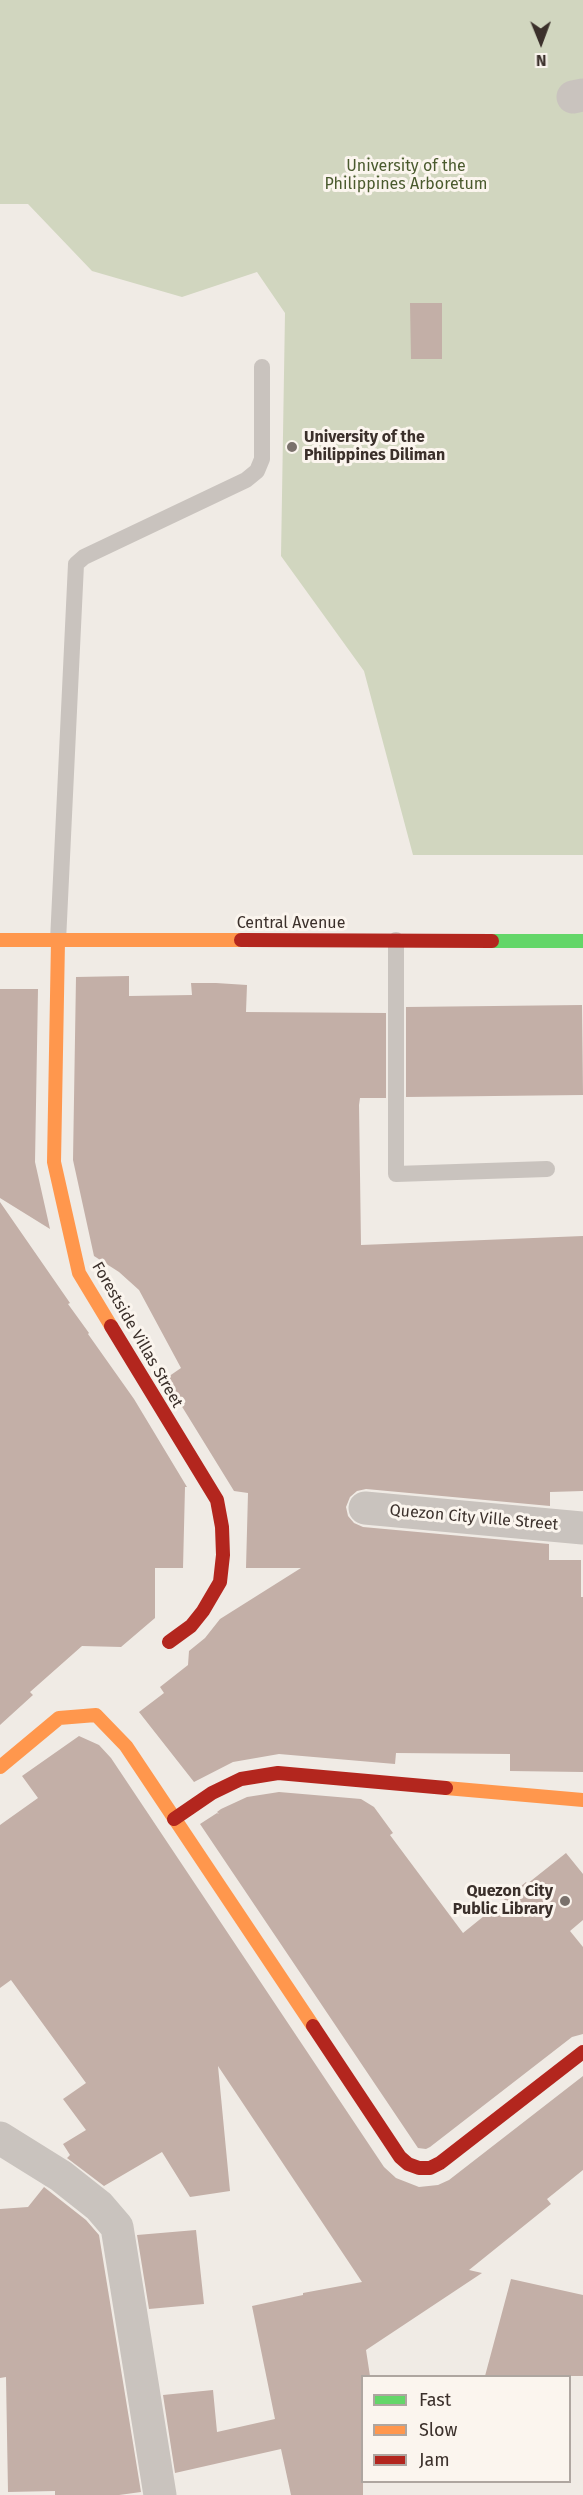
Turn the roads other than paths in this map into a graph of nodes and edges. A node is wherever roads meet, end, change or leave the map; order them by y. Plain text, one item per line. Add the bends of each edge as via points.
1 (262, 367) dead end
2 (0, 940) edge
3 (396, 940) junction
4 (583, 940) edge
5 (58, 941) junction
6 (547, 1169) dead end
7 (365, 1508) dead end
8 (583, 1528) edge
9 (169, 1642) dead end
10 (0, 1767) edge
11 (583, 1800) edge
12 (174, 1819) junction
13 (583, 2052) edge
14 (0, 2138) edge
15 (160, 2495) edge

1 - 5 lane via 262,459 257,471 76,564
2 - 5 street, Central Avenue
3 - 4 street, Central Avenue
3 - 5 street, Central Avenue
3 - 6 lane via 396,1174
5 - 9 street, Forestside Villas Street via 54,1162 79,1273 217,1500 222,1527 220,1582 191,1626
7 - 8 street, Quezon City Ville Street
10 - 12 street via 59,1718 96,1715 126,1746
11 - 12 street via 278,1773 241,1779
12 - 13 street via 408,2164 430,2168 440,2163
14 - 15 street via 61,2176 99,2206 117,2228

